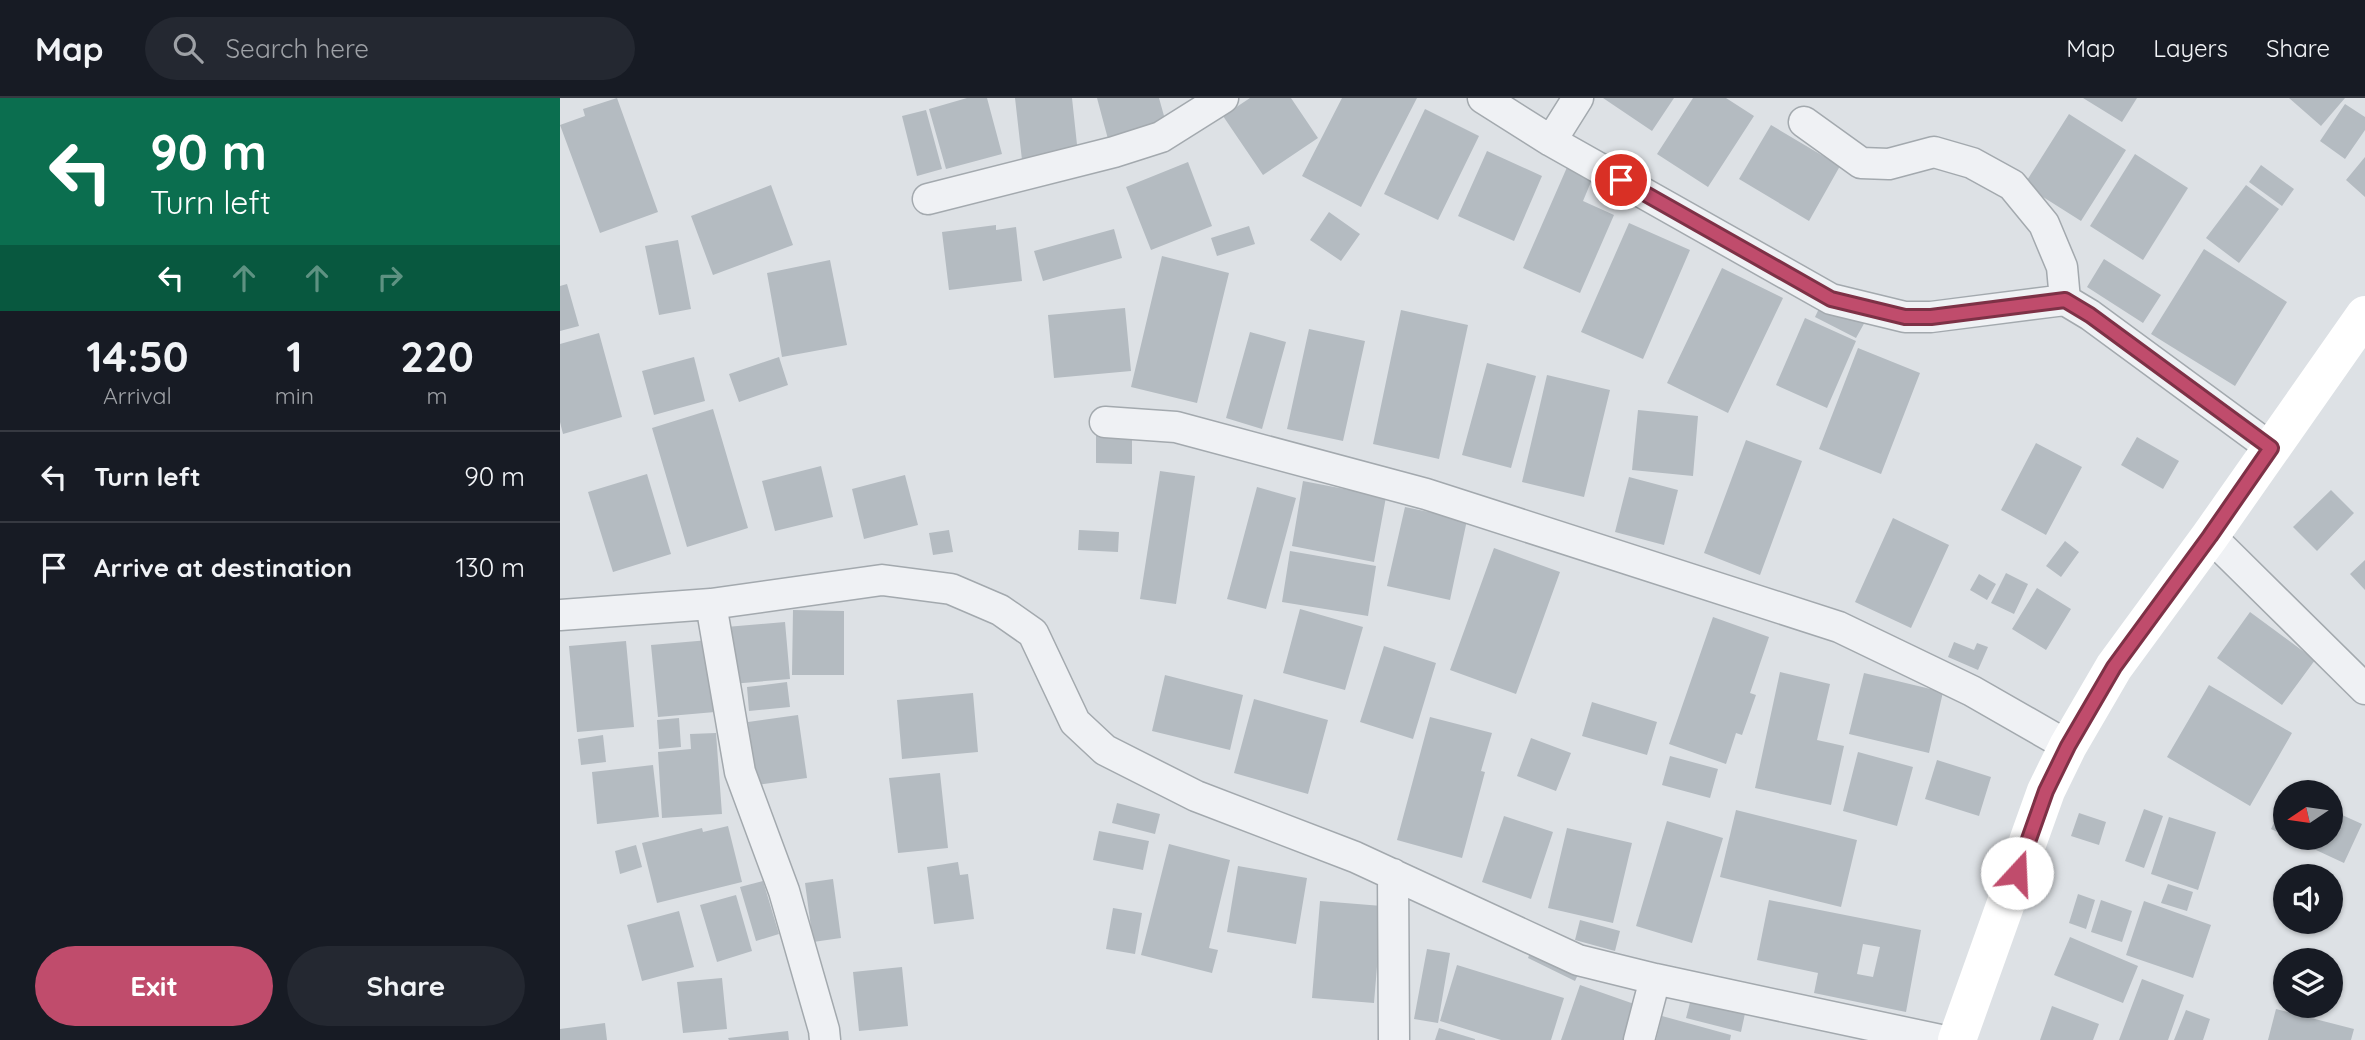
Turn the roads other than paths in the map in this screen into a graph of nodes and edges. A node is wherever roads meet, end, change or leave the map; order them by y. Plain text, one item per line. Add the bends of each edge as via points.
1 (1223, 98) edge
2 (1483, 98) edge
3 (1578, 98) edge
4 (1804, 122) dead end
5 (1551, 141) junction
6 (928, 199) dead end
7 (2065, 300) junction
8 (2365, 315) edge
9 (1105, 422) dead end
10 (2271, 448) junction
11 (2210, 536) junction
12 (711, 604) junction
13 (560, 615) edge
14 (2365, 689) edge
15 (2068, 746) junction
16 (1393, 874) junction
17 (1655, 979) junction
18 (825, 1040) edge
19 (1394, 1040) edge
20 (1639, 1040) edge
21 (1940, 1040) edge
22 (1956, 1040) edge

1 - 6 street via 1161,136
2 - 5 street
3 - 5 street
4 - 7 street via 1861,163 1889,164 1934,152 1972,163 2012,185 2044,223 2062,267
5 - 7 street via 1831,299 1905,317
7 - 10 street
8 - 10 main road
9 - 15 street via 1176,428 1426,494 1839,627 1972,691
10 - 11 main road
11 - 14 street
11 - 15 main road via 2114,667
12 - 13 street
12 - 16 street via 882,580 951,589 1000,610 1033,633 1075,722 1105,750 1196,796
12 - 18 street via 740,772 783,891
15 - 22 main road via 2046,791
16 - 17 street via 1578,960
16 - 19 street
17 - 20 street
17 - 21 street

